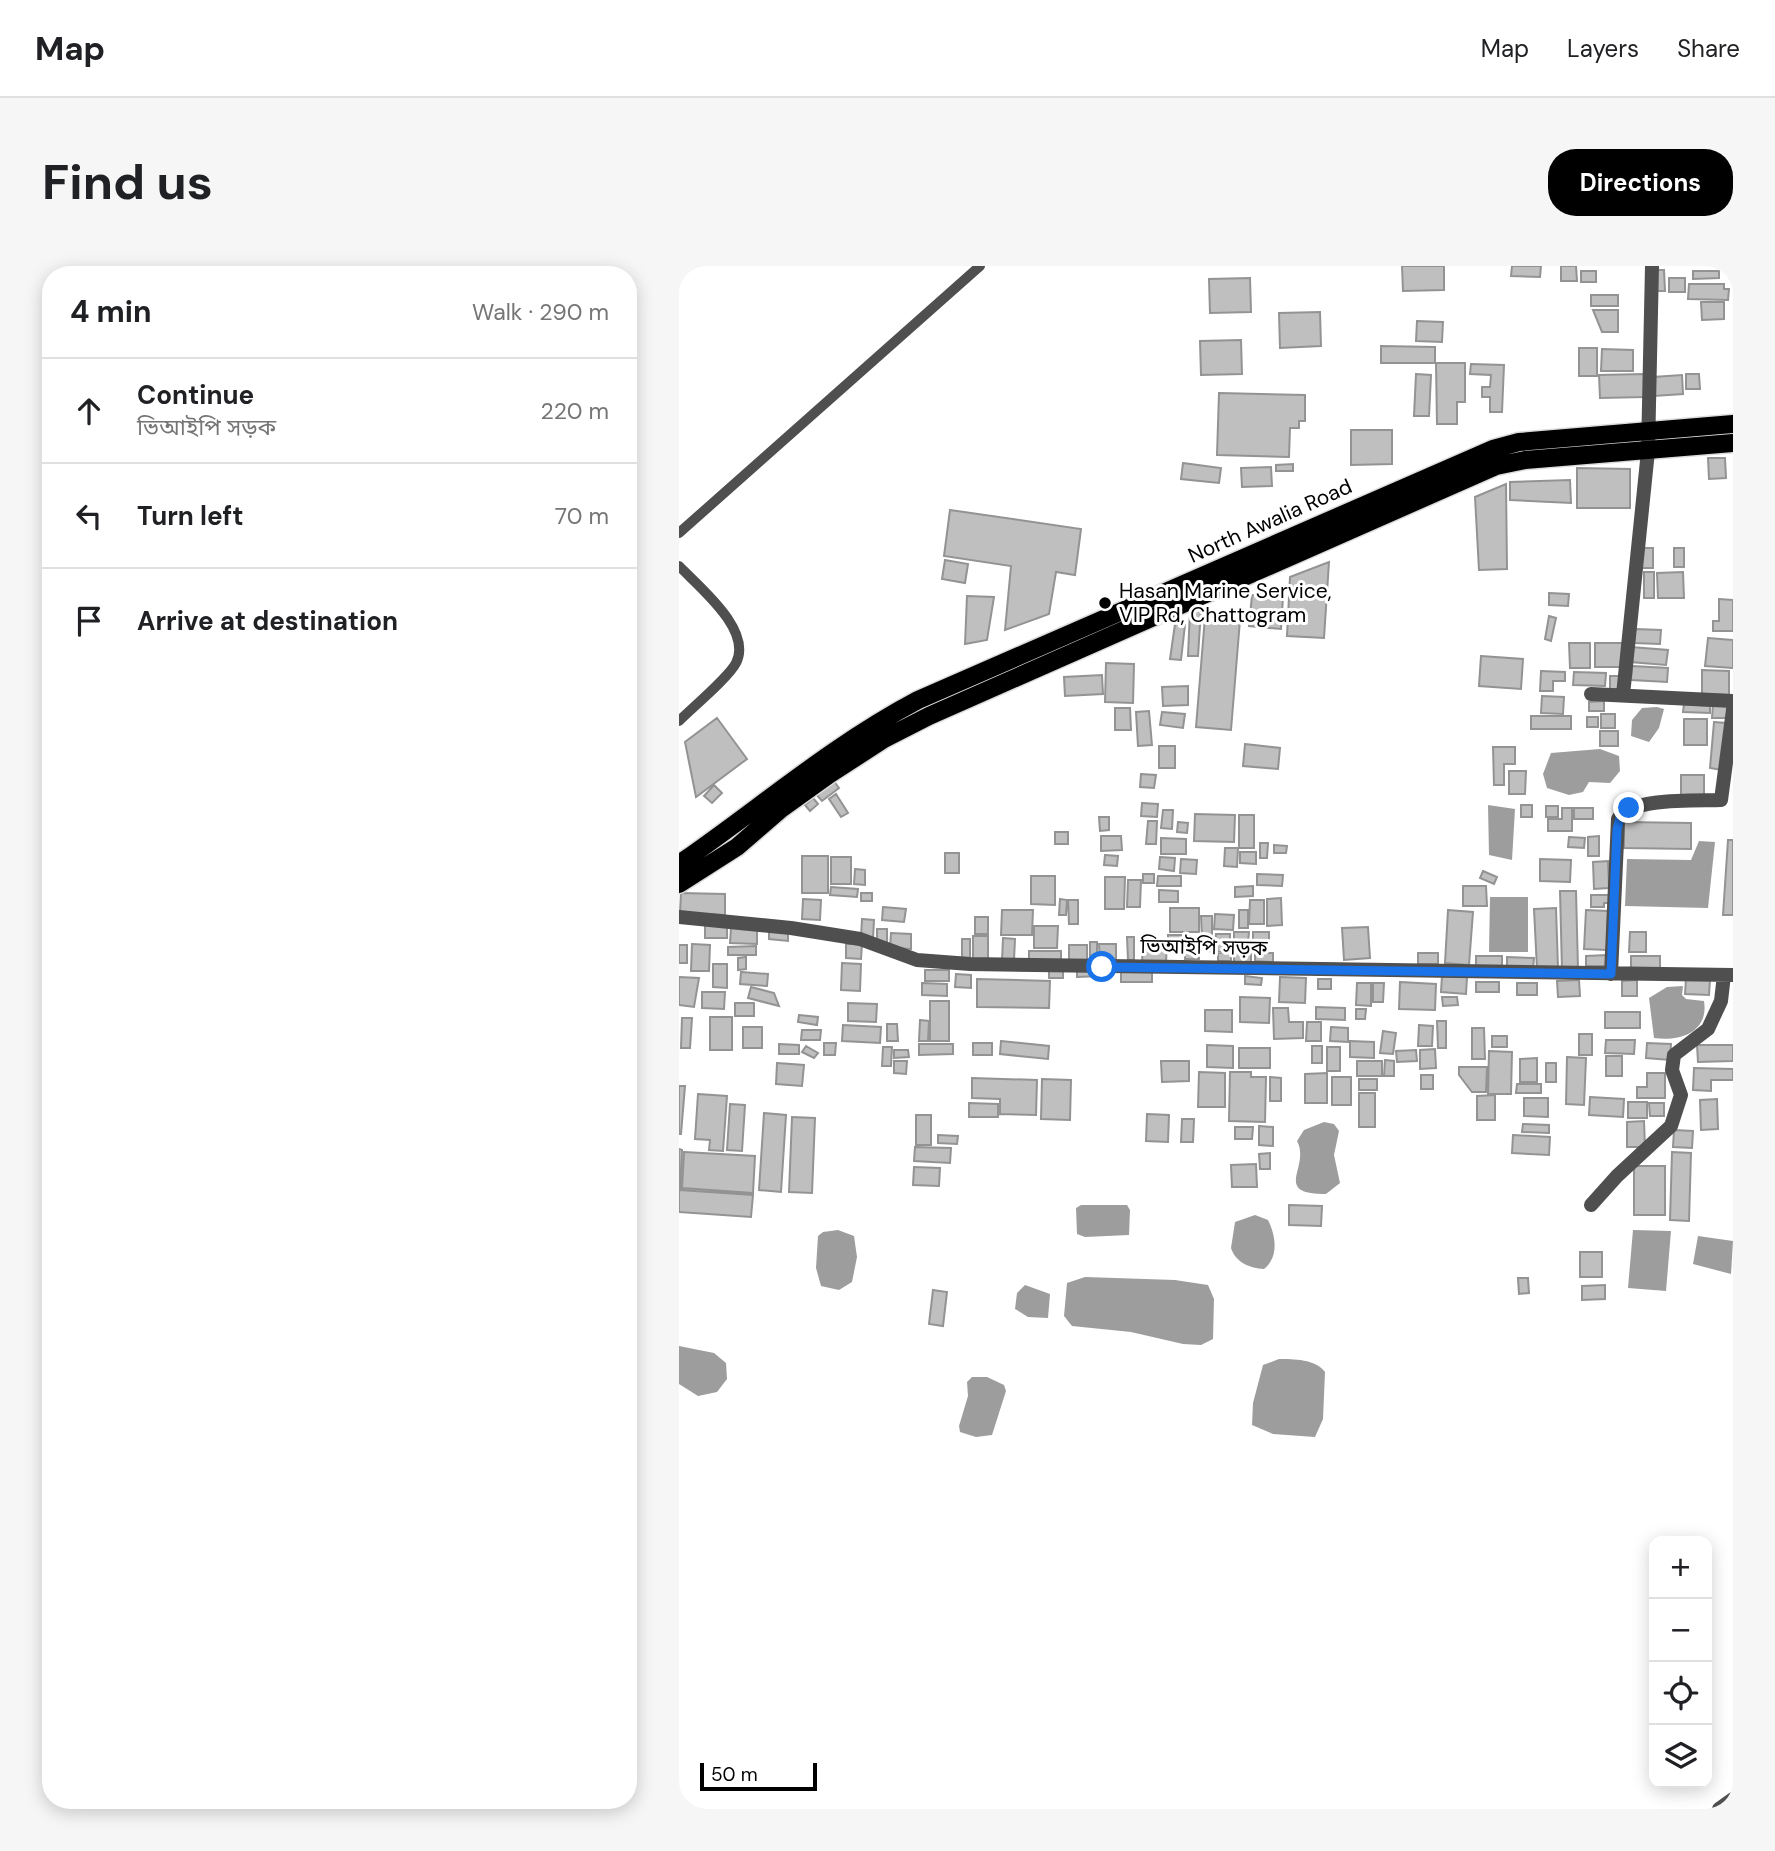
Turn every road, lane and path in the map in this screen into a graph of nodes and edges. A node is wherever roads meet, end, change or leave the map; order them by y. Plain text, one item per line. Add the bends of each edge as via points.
1 (980, 266) edge
2 (1652, 266) edge
3 (1733, 424) edge
4 (1648, 432) junction
5 (1733, 443) edge
6 (1648, 451) junction
7 (679, 533) edge
8 (679, 566) edge
9 (1591, 694) dead end
10 (1623, 695) junction
11 (1733, 701) edge
12 (1733, 710) edge
13 (679, 721) edge
14 (679, 864) edge
15 (679, 884) edge
16 (679, 917) edge
17 (1611, 974) junction
18 (1728, 975) edge
19 (1591, 1205) dead end
20 (1733, 1799) edge
21 (1719, 1809) edge

1 - 7 lane
2 - 4 street
3 - 4 main road, North Awalia Road
4 - 6 street
4 - 14 main road, North Awalia Road via 1519,442 1493,449 918,700 840,746
5 - 6 main road, North Awalia Road
6 - 10 street
6 - 15 main road, North Awalia Road via 1496,466 929,716 830,775 737,847
8 - 13 lane via 733,625 739,639 736,663
9 - 10 street
10 - 11 street
12 - 17 street via 1721,800 1638,804 1618,819
16 - 17 street, ভিআইপি সড়ক via 860,939 917,960 969,964
17 - 18 street, ভিআইপি সড়ক
18 - 19 street via 1708,1029 1674,1055 1672,1070 1681,1095 1671,1126
20 - 21 street

